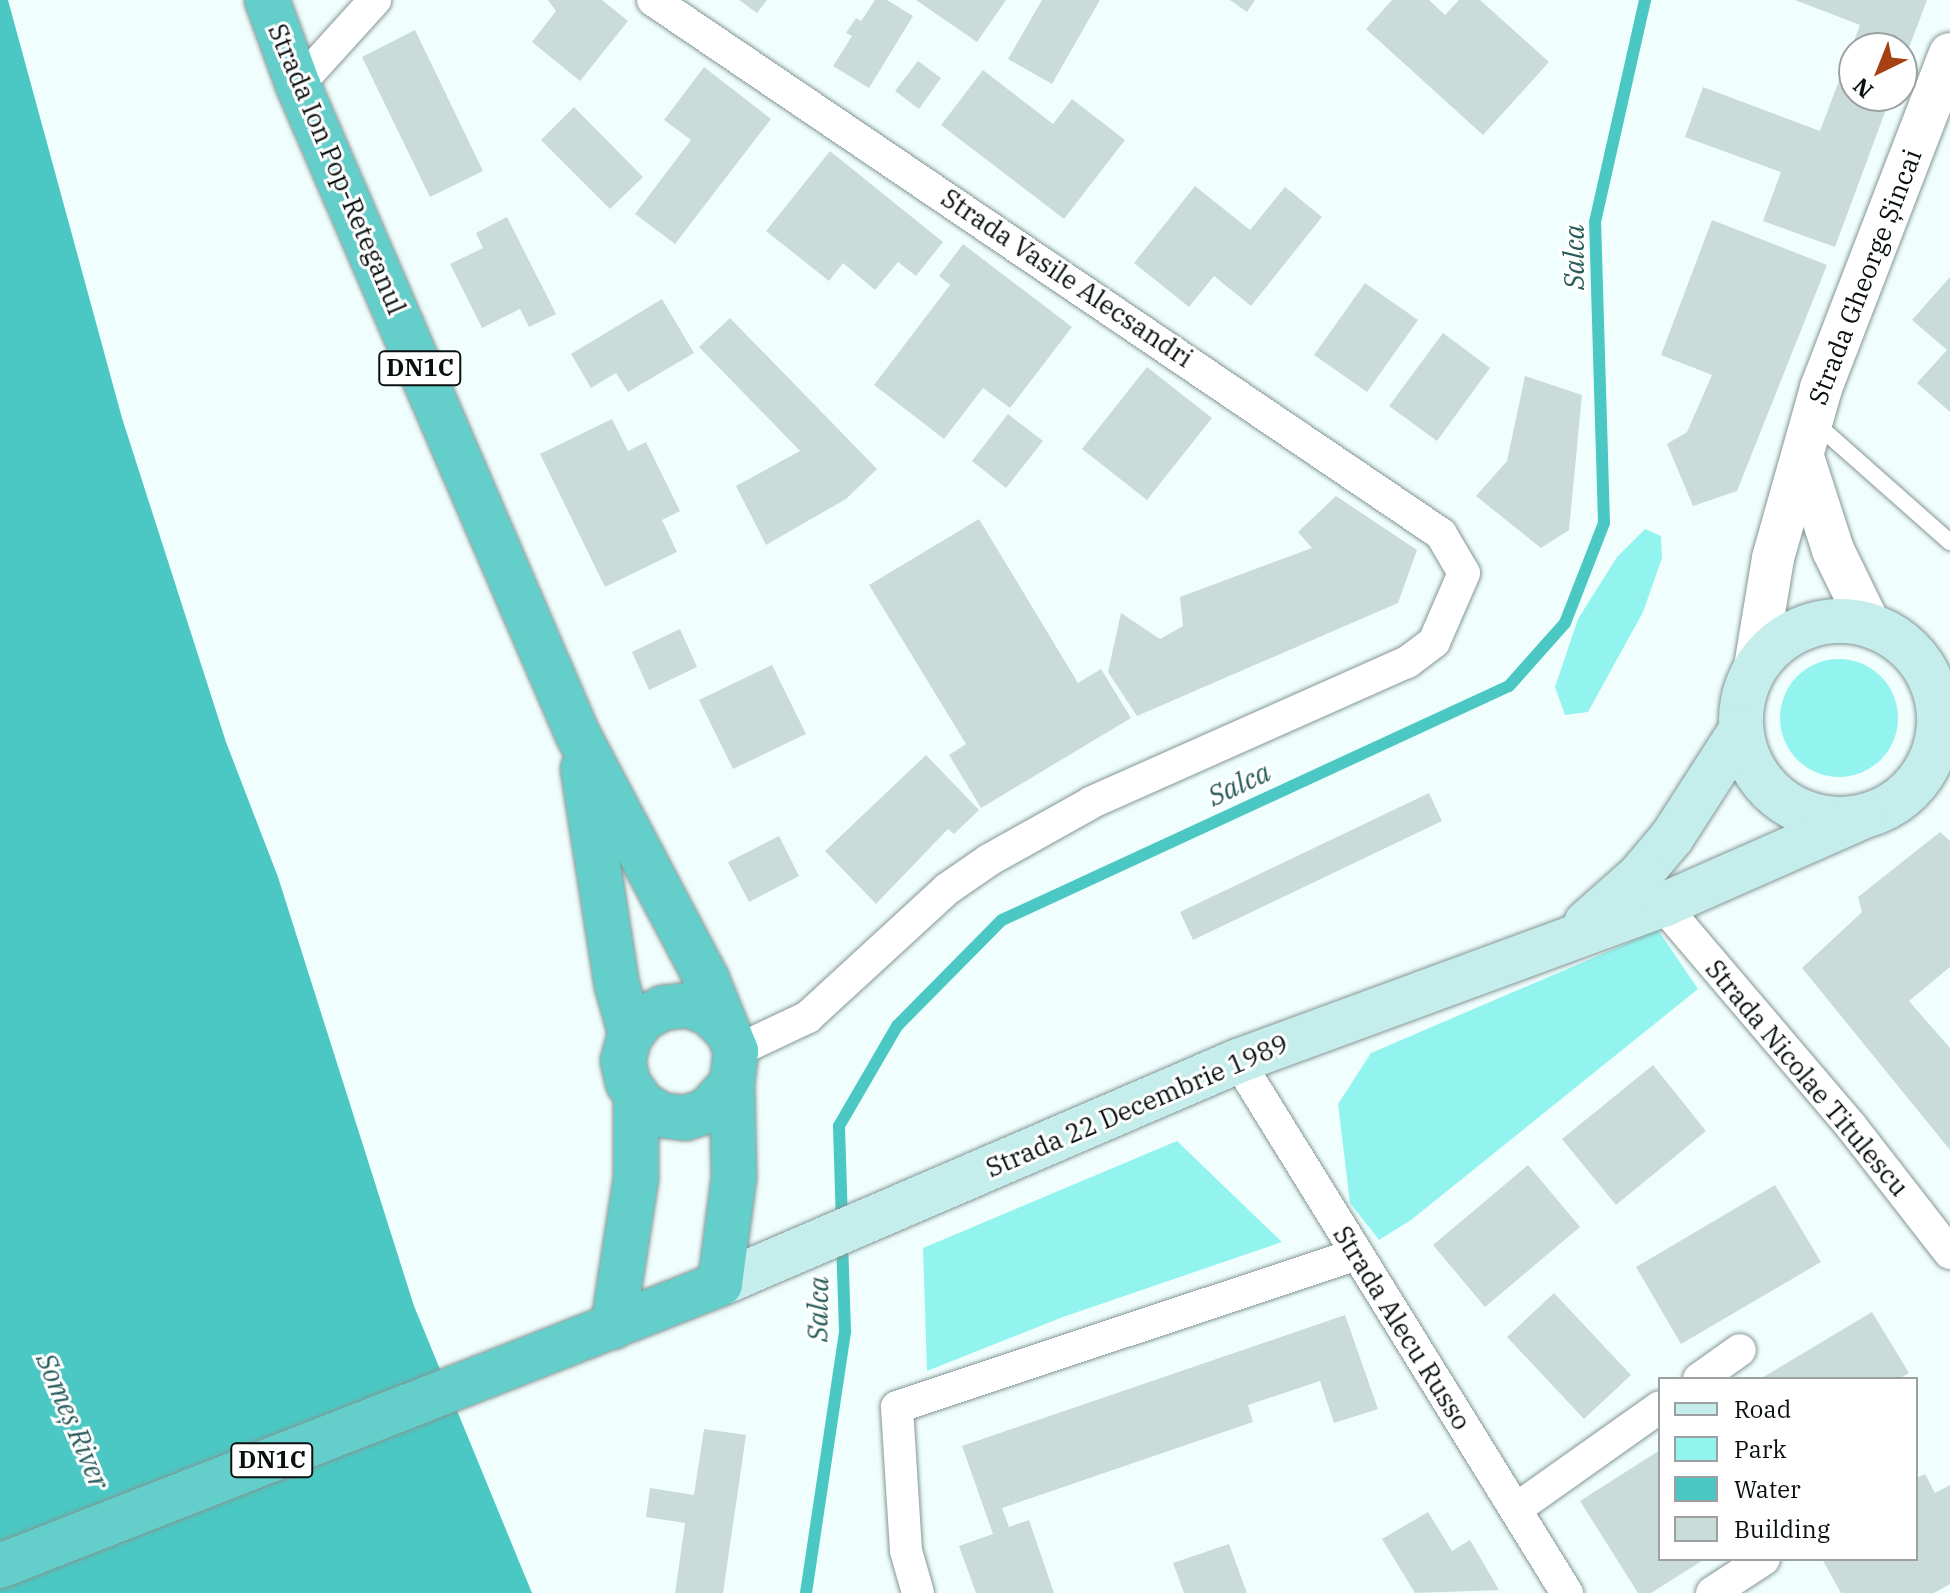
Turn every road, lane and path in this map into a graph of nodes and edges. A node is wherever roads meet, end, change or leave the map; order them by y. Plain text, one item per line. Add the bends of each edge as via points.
1 (267, 0) edge
2 (375, 0) edge
3 (653, 0) edge
4 (1950, 54) edge
5 (298, 85) junction
6 (1807, 438) junction
7 (1950, 542) edge
8 (1870, 626) junction
9 (1755, 667) junction
10 (1940, 681) edge
11 (1741, 730) junction
12 (578, 735) junction
13 (1932, 780) edge
14 (1865, 816) junction
15 (1663, 905) junction
16 (1559, 944) junction
17 (631, 1035) junction
18 (731, 1054) junction
19 (1238, 1061) junction
20 (636, 1094) junction
21 (1950, 1253) edge
22 (1355, 1255) junction
23 (720, 1284) junction
24 (613, 1327) junction
25 (1740, 1350) dead end
26 (1702, 1377) edge
27 (1658, 1408) edge
28 (1516, 1509) junction
29 (1761, 1561) edge
30 (0, 1566) edge
31 (918, 1593) edge
32 (1567, 1593) edge
33 (1712, 1593) edge

1 - 5 highway, Strada Ion Pop-Reteganul / DN1C
2 - 5 street
3 - 18 street, Strada Vasile Alecsandri via 1441,534 1464,573 1434,642 1407,662 1091,803 989,860 947,889 808,1017
4 - 6 street, Strada Gheorge Șincai
5 - 12 highway, Strada Ion Pop-Reteganul / DN1C
6 - 7 lane
6 - 8 street via 1833,550
6 - 9 street, Strada Gheorge Șincai via 1773,558
8 - 9 main road via 1844,621 1806,628 1772,647
8 - 10 main road via 1906,647
9 - 11 main road via 1741,708
10 - 13 main road via 1939,724 1927,768
11 - 14 main road via 1757,776 1794,808 1841,820
11 - 16 main road, Strada 22 Decembrie 1989 via 1714,778 1648,866
12 - 17 highway, Strada Ion Pop-Reteganul / DN1C via 617,985
12 - 18 highway, Strada Ion Pop-Reteganul / DN1C via 707,980
13 - 14 main road
14 - 15 main road, Strada 22 Decembrie 1989
15 - 16 main road, Strada 22 Decembrie 1989
15 - 21 street, Strada Nicolae Titulescu via 1851,1126
16 - 19 main road, Strada 22 Decembrie 1989
17 - 18 highway via 643,1019 663,1008 687,1005 709,1013
17 - 20 highway, DN1C via 623,1061
18 - 20 highway via 707,1111 685,1118 661,1115
18 - 23 highway, Strada Ion Pop-Reteganul / DN1C via 734,1177
19 - 22 street, Strada Alecu Russo
19 - 23 main road, Strada 22 Decembrie 1989
20 - 24 highway, DN1C via 636,1178
22 - 28 street, Strada Alecu Russo
22 - 31 street via 897,1407 906,1551
23 - 24 highway, DN1C
24 - 30 highway, DN1C
25 - 26 street
27 - 28 street
28 - 32 street, Strada Alecu Russo
29 - 33 street

